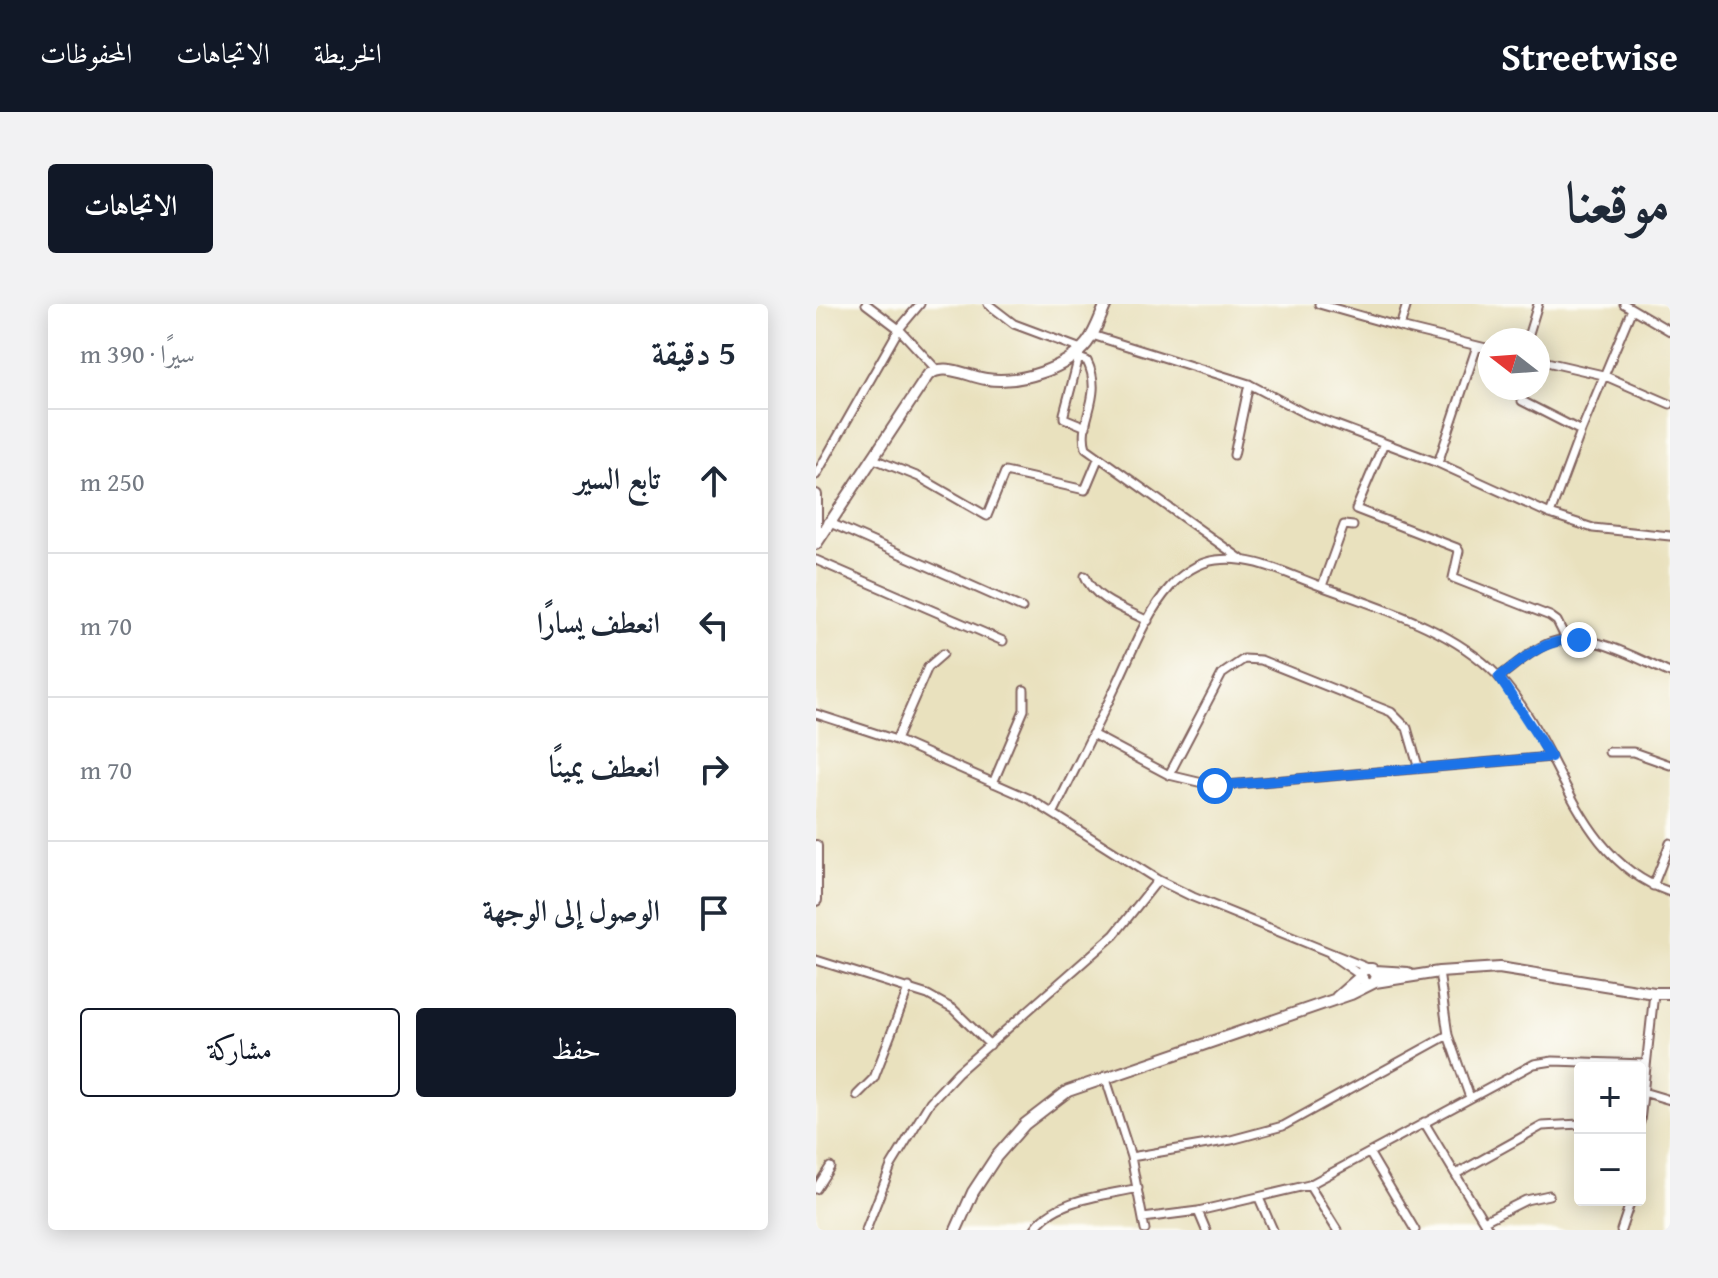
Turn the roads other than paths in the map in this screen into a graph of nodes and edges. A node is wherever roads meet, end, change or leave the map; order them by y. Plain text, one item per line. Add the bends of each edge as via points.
1 (866, 304) edge
2 (920, 304) edge
3 (988, 304) edge
4 (1106, 304) edge
5 (1319, 304) edge
6 (1407, 304) edge
7 (1538, 304) edge
8 (1628, 306) edge
9 (1400, 327) junction
10 (1531, 328) edge
11 (899, 329) junction
12 (1670, 331) edge
13 (1092, 335) junction
14 (1477, 346) joint
15 (1079, 353) junction
16 (1550, 363) edge
17 (936, 369) junction
18 (1603, 375) junction
19 (1249, 384) junction
20 (1522, 401) dead end
21 (1670, 404) edge
22 (1086, 427) junction
23 (1581, 431) junction
24 (1384, 443) junction
25 (1234, 455) dead end
26 (874, 459) junction
27 (1098, 459) junction
28 (1438, 463) junction
29 (816, 475) edge
30 (816, 495) edge
31 (1356, 509) junction
32 (1550, 514) junction
33 (828, 522) junction
34 (1344, 525) junction
35 (1353, 526) dead end
36 (1670, 534) edge
37 (816, 544) edge
38 (1241, 559) junction
39 (816, 560) edge
40 (1085, 576) dead end
41 (1322, 586) junction
42 (1022, 608) dead end
43 (1148, 621) junction
44 (1566, 639) junction
45 (1003, 641) dead end
46 (943, 654) dead end
47 (1670, 673) edge
48 (1499, 677) junction
49 (1024, 690) dead end
50 (816, 714) edge
51 (1092, 734) junction
52 (896, 740) junction
53 (1609, 752) dead end
54 (1551, 757) junction
55 (1670, 765) edge
56 (1418, 766) junction
57 (1169, 775) junction
58 (993, 783) junction
59 (1054, 812) junction
60 (1670, 843) edge
61 (816, 846) edge
62 (817, 861) edge
63 (1158, 880) junction
64 (1653, 886) junction
65 (1670, 892) edge
66 (816, 900) edge
67 (816, 960) edge
68 (1439, 972) junction
69 (1367, 977) junction
70 (909, 987) junction
71 (1654, 993) junction
72 (1670, 993) edge
73 (1448, 1035) junction
74 (990, 1045) junction
75 (1584, 1062) edge
76 (1645, 1062) edge
77 (1105, 1076) junction
78 (1646, 1093) edge
79 (857, 1095) dead end
80 (1469, 1095) junction
81 (1670, 1100) edge
82 (1424, 1122) junction
83 (1574, 1124) edge
84 (1370, 1154) junction
85 (1131, 1157) junction
86 (830, 1167) dead end
87 (1456, 1174) junction
88 (1309, 1185) junction
89 (1138, 1188) junction
90 (816, 1189) edge
91 (1549, 1195) dead end
92 (1259, 1198) junction
93 (1629, 1206) edge
94 (1198, 1211) junction
95 (1143, 1218) junction
96 (1484, 1221) junction
97 (866, 1230) edge
98 (956, 1230) edge
99 (1034, 1230) edge
100 (1145, 1230) edge
101 (1206, 1230) edge
102 (1273, 1230) edge
103 (1337, 1230) edge
104 (1415, 1230) edge
105 (1489, 1230) edge
106 (1621, 1230) edge

1 - 11 street
2 - 11 street
3 - 15 street via 1014,324
4 - 13 street
5 - 9 street
6 - 9 street
7 - 10 street
8 - 12 street
8 - 18 street
9 - 14 street
11 - 17 street
11 - 29 street
13 - 15 street
13 - 19 street
14 - 28 street
15 - 17 street via 1053,368 1015,378 991,380
15 - 22 street via 1094,384
15 - 22 street via 1064,418
16 - 18 street
17 - 26 street
18 - 21 street
18 - 23 street
19 - 24 street via 1304,413
19 - 25 street
20 - 23 street
22 - 27 street via 1084,443
23 - 32 street
24 - 28 street
24 - 31 street
26 - 27 street via 916,475 987,516 1005,472 1085,490
26 - 33 street
27 - 38 street
28 - 32 street
30 - 37 street
31 - 34 street
31 - 44 street via 1457,548 1453,578 1550,616
32 - 36 street via 1593,528
33 - 37 street
33 - 42 street
34 - 35 street
34 - 41 street
38 - 41 street
38 - 43 street via 1214,560 1184,574
39 - 45 street
40 - 43 street via 1099,594
41 - 48 street via 1460,643
43 - 51 street
44 - 47 street via 1594,643
44 - 48 street via 1546,644
46 - 52 street via 928,667
48 - 54 street
49 - 58 street via 1024,710
50 - 52 street
51 - 57 street
51 - 59 street
52 - 58 street
53 - 55 street via 1633,752
54 - 56 street
54 - 64 street via 1603,849
56 - 57 street via 1234,787
56 - 57 street via 1407,728 1391,712 1261,660 1244,659 1222,674
58 - 59 street
59 - 63 street
60 - 64 street
61 - 62 street
62 - 66 street
63 - 69 street via 1323,949
63 - 74 street via 1114,935
64 - 65 street
67 - 70 street
68 - 69 street
68 - 71 street via 1499,968
68 - 73 street
69 - 77 street via 1334,1000
70 - 74 street via 953,1009
70 - 79 street via 874,1078
71 - 72 street
71 - 76 street
73 - 80 street
73 - 85 street via 1283,1126
74 - 97 street via 930,1102 891,1166
75 - 80 street via 1534,1064
77 - 85 street
77 - 98 street via 1050,1102 1018,1132 984,1173
78 - 81 street
80 - 82 street
82 - 84 street
82 - 87 street
83 - 87 street via 1542,1126
84 - 88 street
84 - 104 street
85 - 89 street
86 - 90 street
87 - 96 street
88 - 92 street
88 - 103 street
89 - 95 street
89 - 99 street via 1062,1206
91 - 96 street
92 - 94 street
92 - 102 street
93 - 106 street
94 - 95 street
94 - 101 street
95 - 100 street
96 - 105 street

